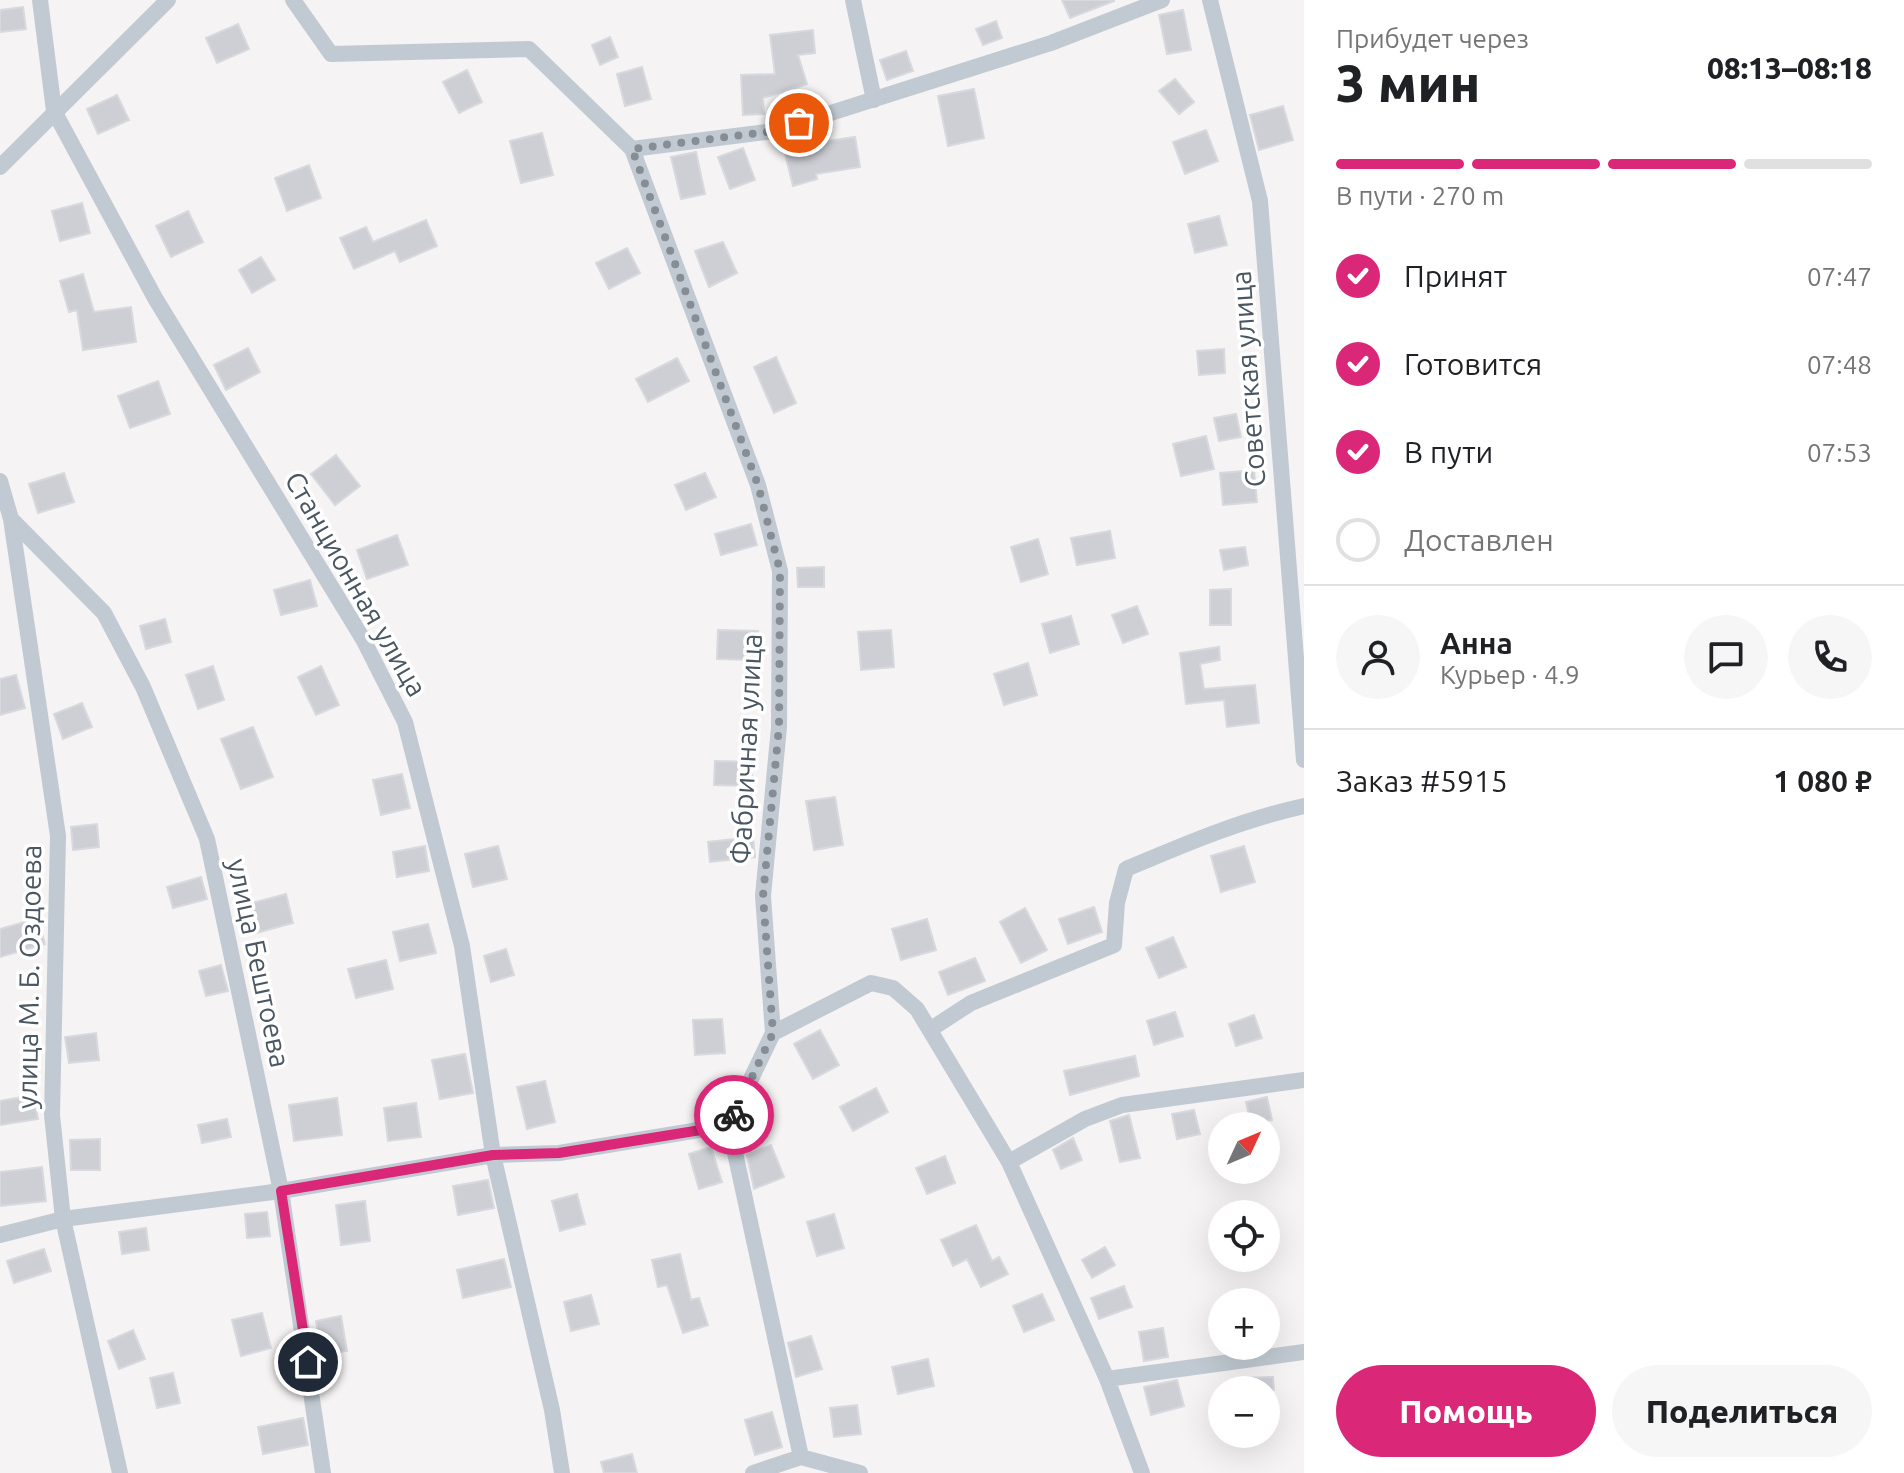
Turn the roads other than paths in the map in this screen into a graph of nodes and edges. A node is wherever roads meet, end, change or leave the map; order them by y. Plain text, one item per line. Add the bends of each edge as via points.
1 (40, 0) edge
2 (168, 0) edge
3 (293, 0) edge
4 (853, 0) edge
5 (1162, 0) edge
6 (1210, 0) edge
7 (874, 100) junction
8 (54, 111) junction
9 (632, 149) junction
10 (0, 167) edge
11 (0, 481) edge
12 (11, 519) junction
13 (1304, 760) edge
14 (1304, 806) edge
15 (931, 1029) junction
16 (773, 1033) junction
17 (1304, 1080) edge
18 (729, 1125) junction
19 (493, 1155) junction
20 (1009, 1162) junction
21 (281, 1191) junction
22 (63, 1219) junction
23 (0, 1235) edge
24 (1304, 1352) edge
25 (1107, 1379) junction
26 (801, 1457) junction
27 (120, 1473) edge
28 (323, 1473) edge
29 (562, 1473) edge
30 (753, 1473) edge
31 (860, 1473) edge
32 (1142, 1473) edge

1 - 8 street, Станционная улица
2 - 8 street
3 - 9 street via 331,54 529,49
4 - 7 street
5 - 7 street via 1051,43
6 - 13 street, Советская улица via 1260,201
7 - 9 street via 774,131
8 - 10 street
8 - 19 street, Станционная улица via 155,298 363,639 405,722 462,946
9 - 16 street, Фабричная улица via 758,485 780,571 779,727 763,896
11 - 12 street, улица М. Б. Оздоева
12 - 21 street, улица Бештоева via 104,613 143,687 207,839
12 - 22 street, улица М. Б. Оздоева via 58,836 52,1115
14 - 15 street via 1213,832 1126,869 1114,945 971,1003
15 - 16 street via 903,994 875,982
15 - 20 street
16 - 18 street, Фабричная улица
17 - 20 street via 1122,1105 1085,1119
18 - 19 street via 559,1153
18 - 26 street
19 - 21 street
19 - 29 street, Станционная улица
20 - 25 street
21 - 22 street
21 - 28 street, улица Бештоева
22 - 23 street
22 - 27 street, улица М. Б. Оздоева
24 - 25 street
25 - 32 street
26 - 30 street
26 - 31 street

